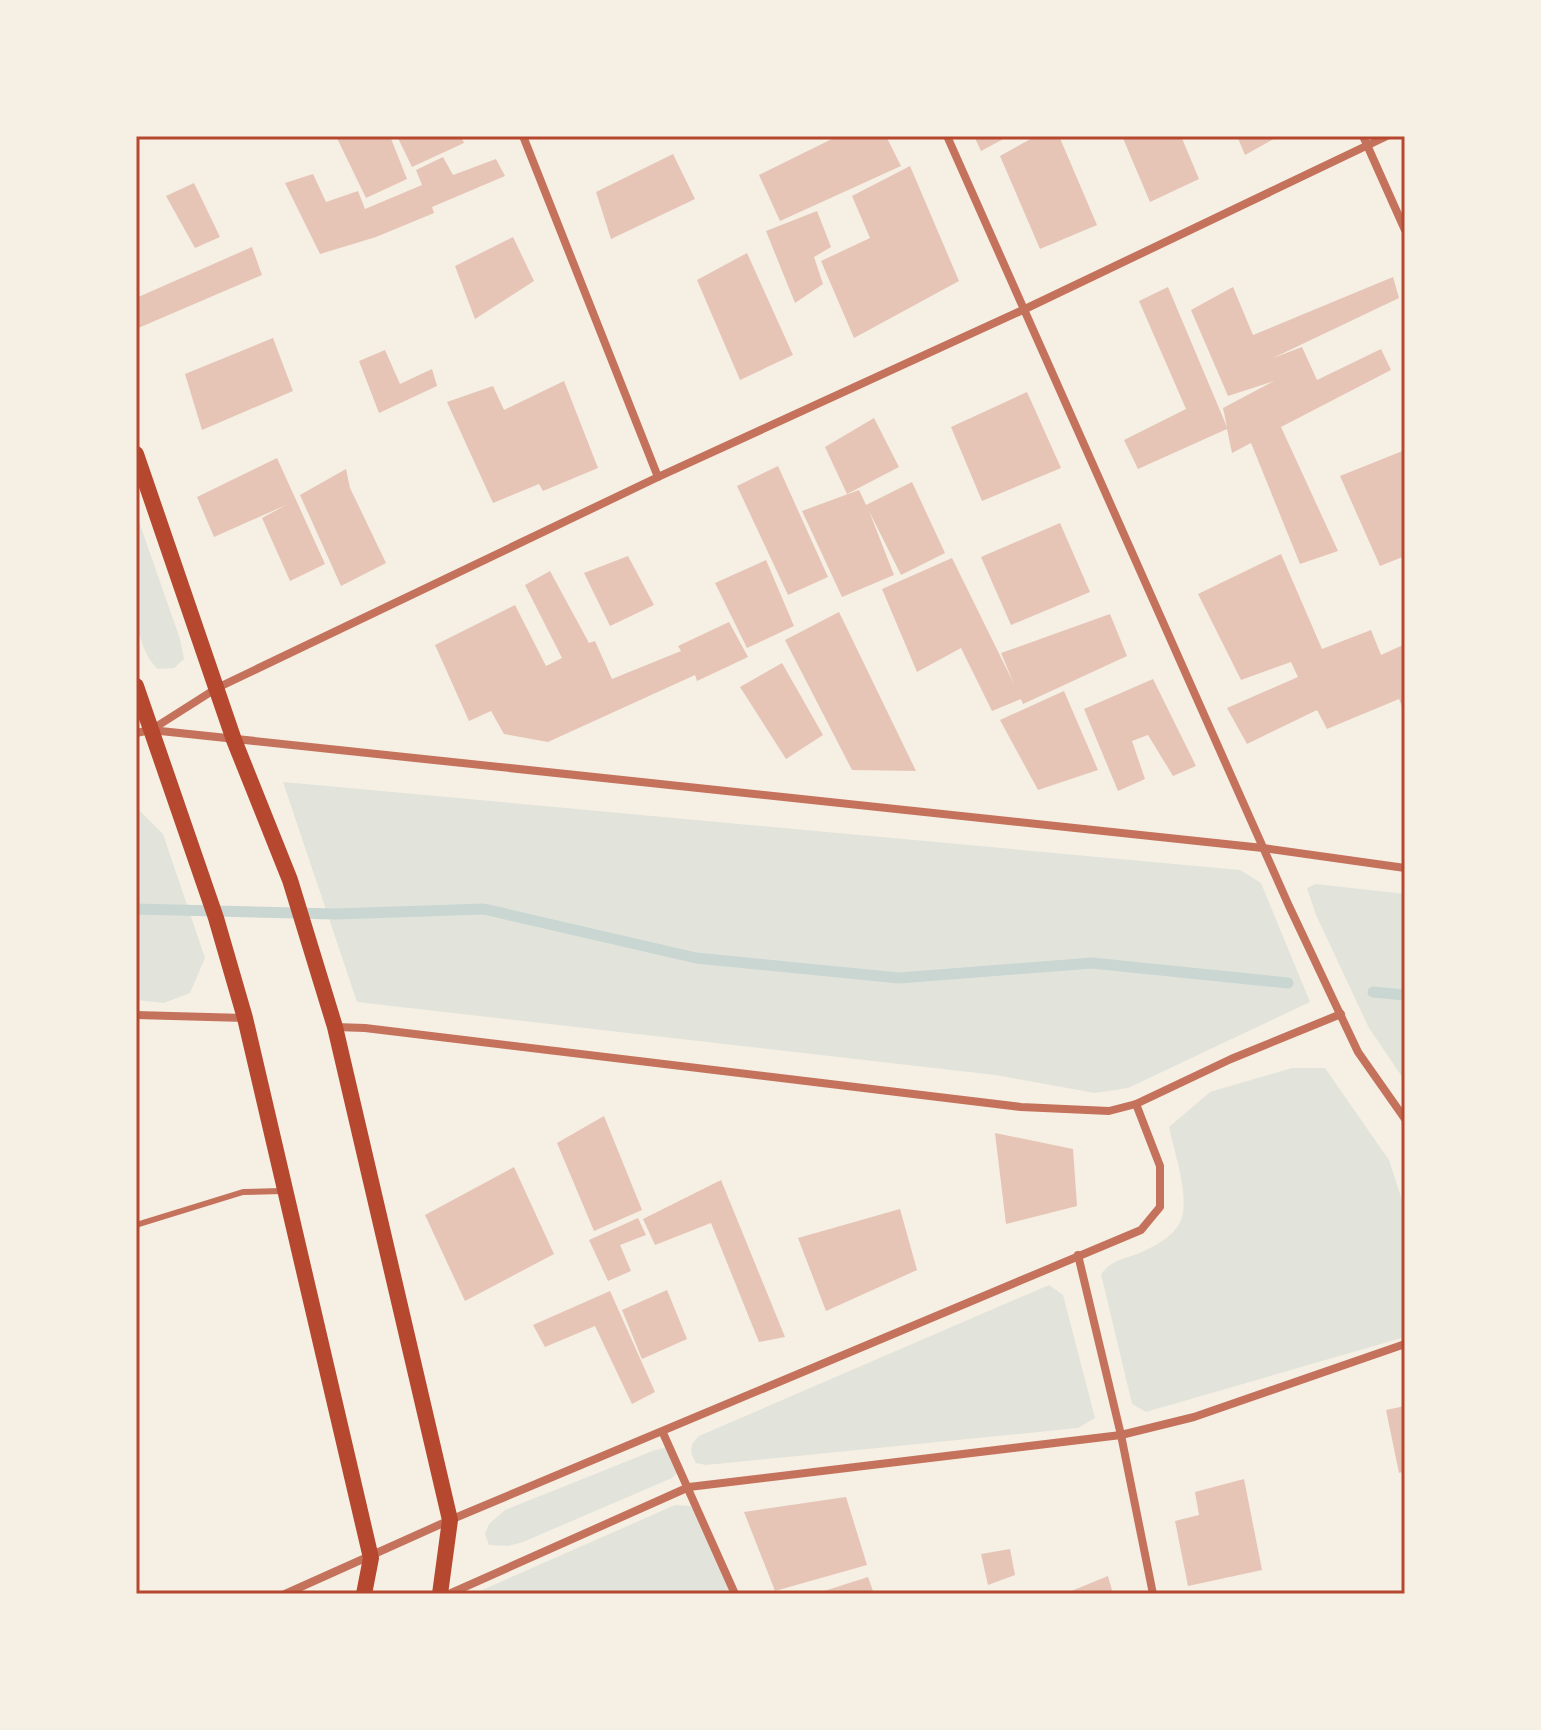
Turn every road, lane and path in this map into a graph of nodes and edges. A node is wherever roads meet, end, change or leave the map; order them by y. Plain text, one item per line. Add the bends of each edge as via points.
1 (523, 136) edge
2 (947, 136) edge
3 (1363, 136) edge
4 (1387, 136) edge
5 (1367, 145) junction
6 (1405, 230) edge
7 (1025, 309) junction
8 (136, 454) edge
9 (658, 477) junction
10 (136, 686) edge
11 (217, 688) junction
12 (144, 731) edge
13 (234, 740) junction
14 (1263, 848) junction
15 (1405, 868) edge
16 (1341, 1014) junction
17 (136, 1015) edge
18 (245, 1018) junction
19 (335, 1027) junction
20 (1136, 1104) junction
21 (1405, 1119) edge
22 (286, 1191) junction
23 (136, 1225) edge
24 (1078, 1255) junction
25 (1405, 1344) edge
26 (663, 1433) junction
27 (1121, 1435) junction
28 (689, 1487) junction
29 (450, 1520) junction
30 (371, 1558) junction
31 (285, 1594) edge
32 (364, 1594) edge
33 (440, 1594) edge
34 (449, 1594) edge
35 (735, 1594) edge
36 (1153, 1594) edge

1 - 9 street
2 - 7 street
3 - 5 street
4 - 5 street
5 - 6 street
5 - 7 street
7 - 9 street
7 - 14 street
8 - 11 main road
9 - 11 street
10 - 12 main road
11 - 12 street
11 - 13 main road
12 - 13 street
12 - 18 main road via 216,918
13 - 14 street
13 - 19 main road via 290,880
14 - 15 street
14 - 16 street
16 - 20 street
16 - 21 street via 1358,1052
17 - 18 street
18 - 22 main road
19 - 20 street via 1021,1107 1109,1111
19 - 29 main road
20 - 24 street via 1160,1166 1160,1207 1141,1230
22 - 23 lane via 243,1192
22 - 30 main road
24 - 26 street
24 - 27 street
25 - 27 street via 1194,1417
26 - 28 street
26 - 29 street
27 - 28 street
27 - 36 street
28 - 34 street
28 - 35 street
29 - 30 street
29 - 33 main road
30 - 31 street
30 - 32 main road

